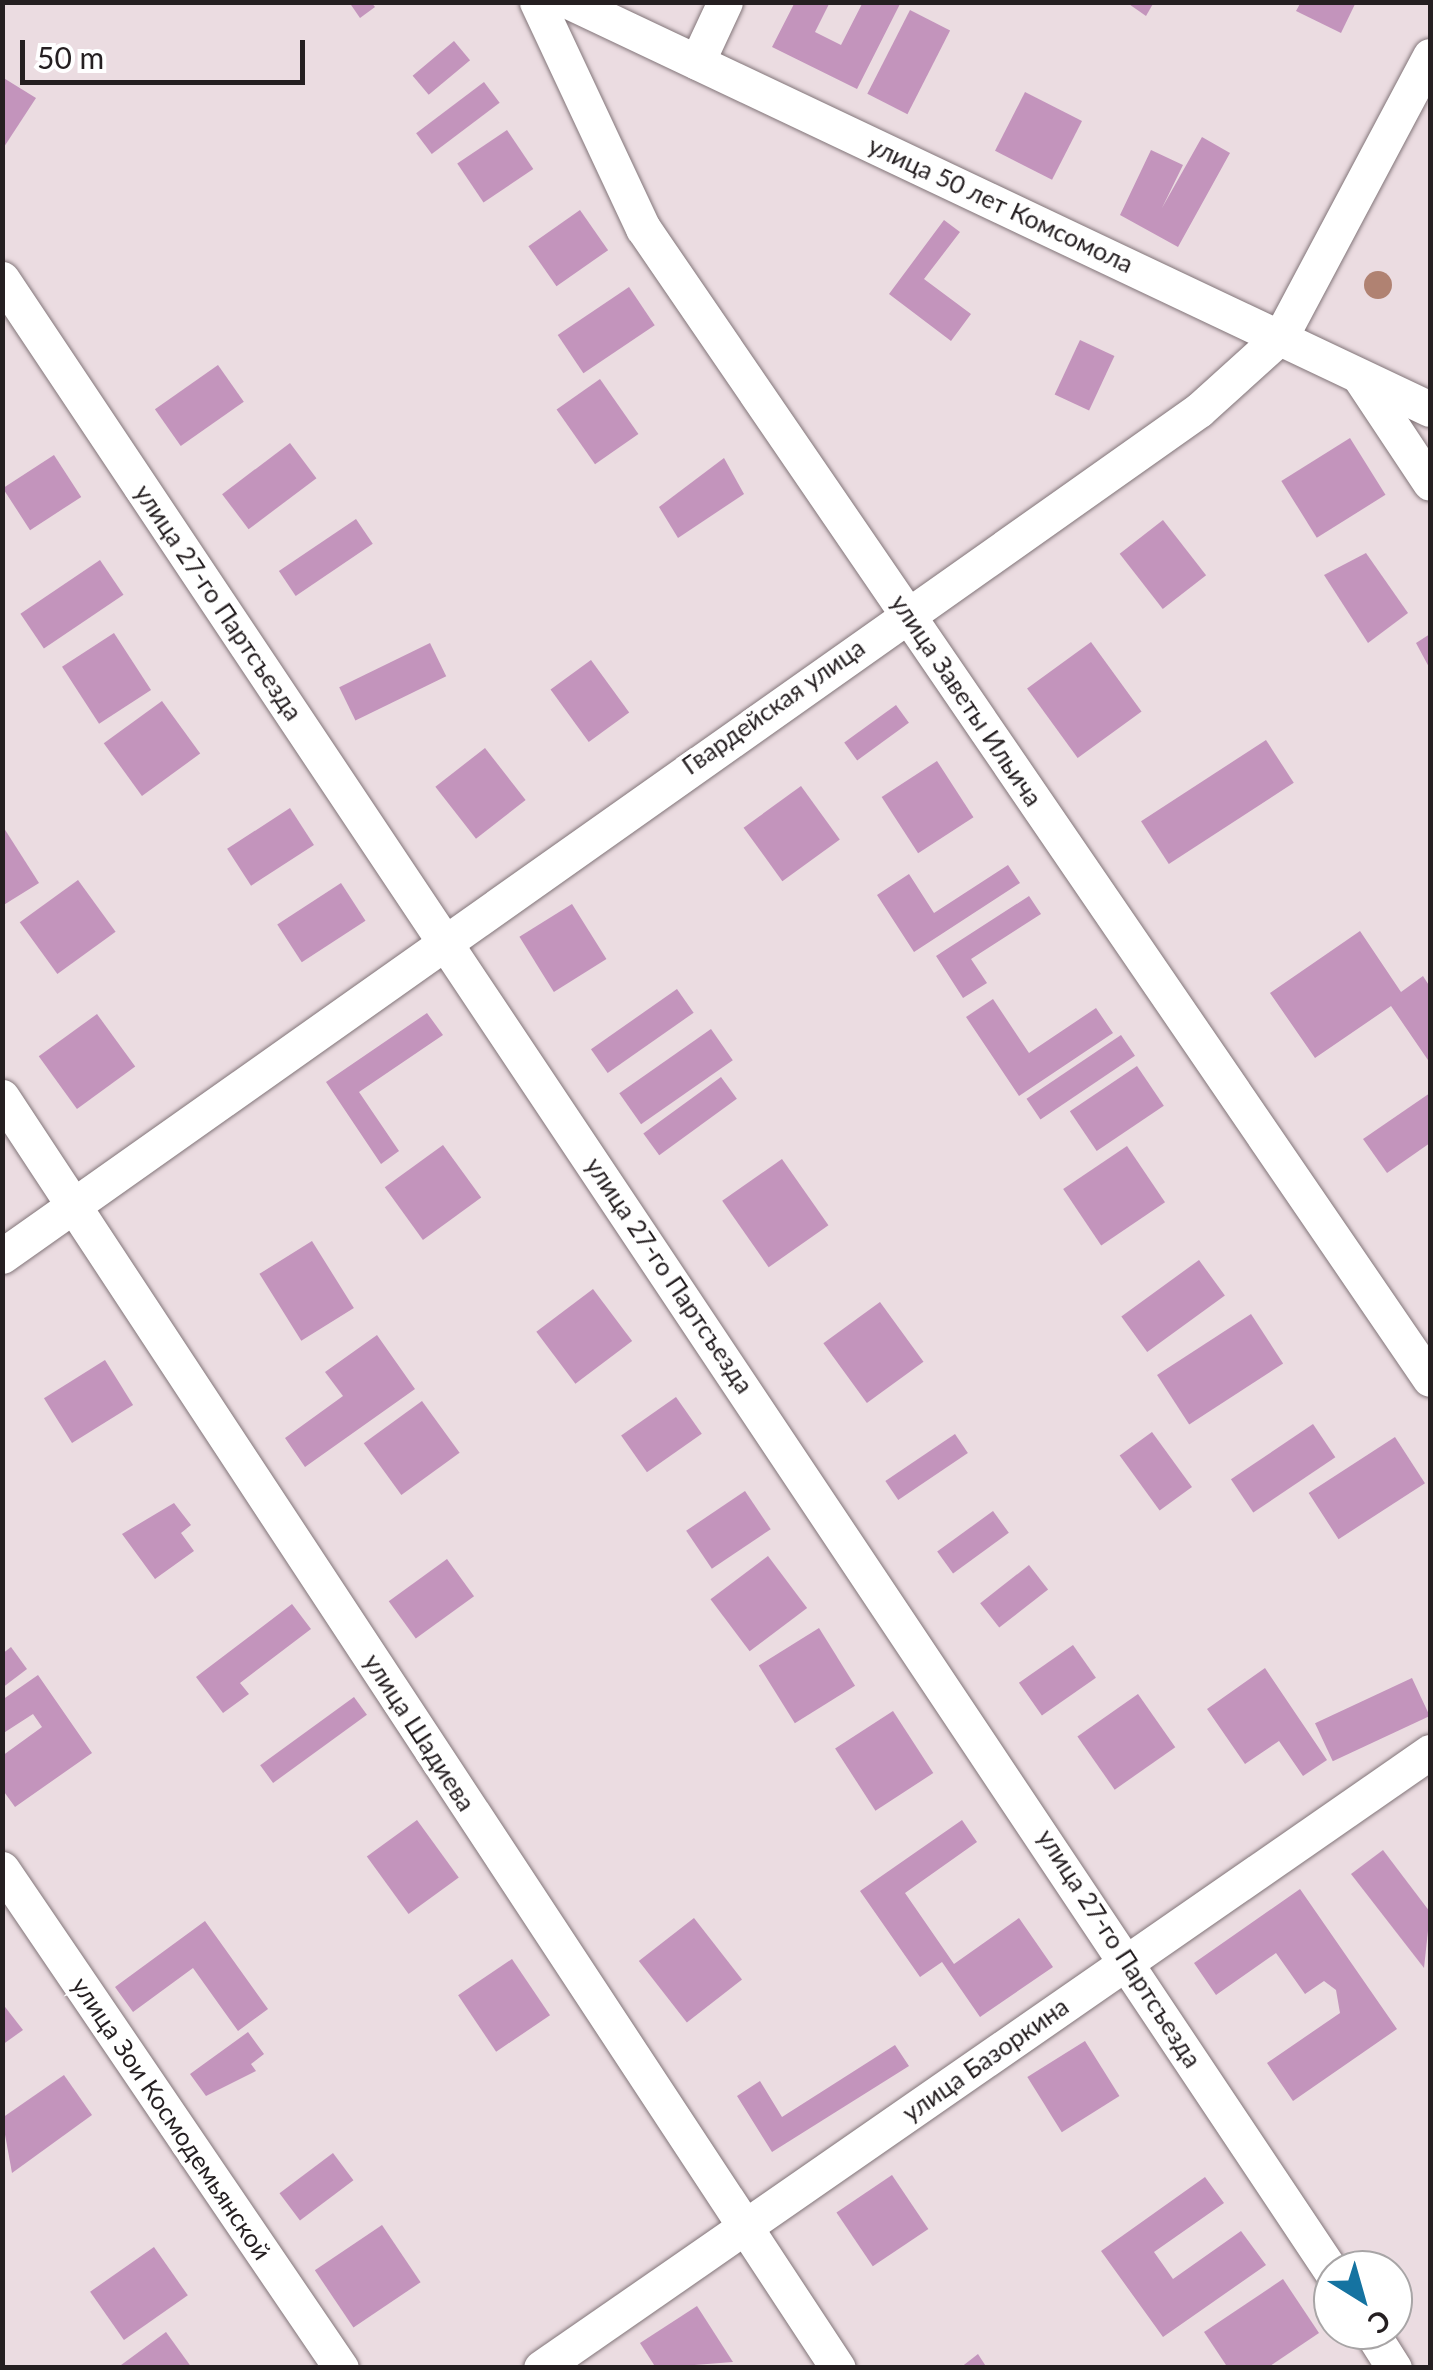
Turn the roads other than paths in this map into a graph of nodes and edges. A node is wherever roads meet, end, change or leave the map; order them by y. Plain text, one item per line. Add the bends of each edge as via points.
1 (537, 2) edge
2 (570, 2) edge
3 (724, 2) edge
4 (1430, 56) edge
5 (697, 62) junction
6 (2, 279) edge
7 (1281, 336) junction
8 (1357, 372) junction
9 (1430, 409) edge
10 (1430, 484) edge
11 (907, 613) junction
12 (444, 936) junction
13 (2, 1096) edge
14 (76, 1206) junction
15 (2, 1256) edge
16 (1430, 1378) edge
17 (1430, 1752) edge
18 (2, 1869) edge
19 (1129, 1960) junction
20 (743, 2226) junction
21 (1317, 2250) edge
22 (341, 2368) edge
23 (541, 2368) edge
24 (838, 2368) edge

1 - 11 street, улица Заветы Ильича via 643,228
2 - 5 street, улица 50 лет Комсомола
3 - 5 street
4 - 7 street, Гвардейская улица
5 - 7 street, улица 50 лет Комсомола
6 - 12 street, улица 27-го Партсъезда
7 - 8 street, улица 50 лет Комсомола
7 - 11 street, Гвардейская улица via 1199,410
8 - 9 street, улица 50 лет Комсомола
8 - 10 street
11 - 12 street, Гвардейская улица
11 - 16 street, улица Заветы Ильича
12 - 14 street, Гвардейская улица
12 - 19 street, улица 27-го Партсъезда
13 - 14 street, улица Шадиева
14 - 15 street, Гвардейская улица
14 - 20 street, улица Шадиева
17 - 19 street, улица Базоркина
18 - 22 street, улица Зои Космодемьянской
19 - 20 street, улица Базоркина
19 - 21 street, улица 27-го Партсъезда
20 - 23 street, улица Базоркина
20 - 24 street, улица Шадиева

